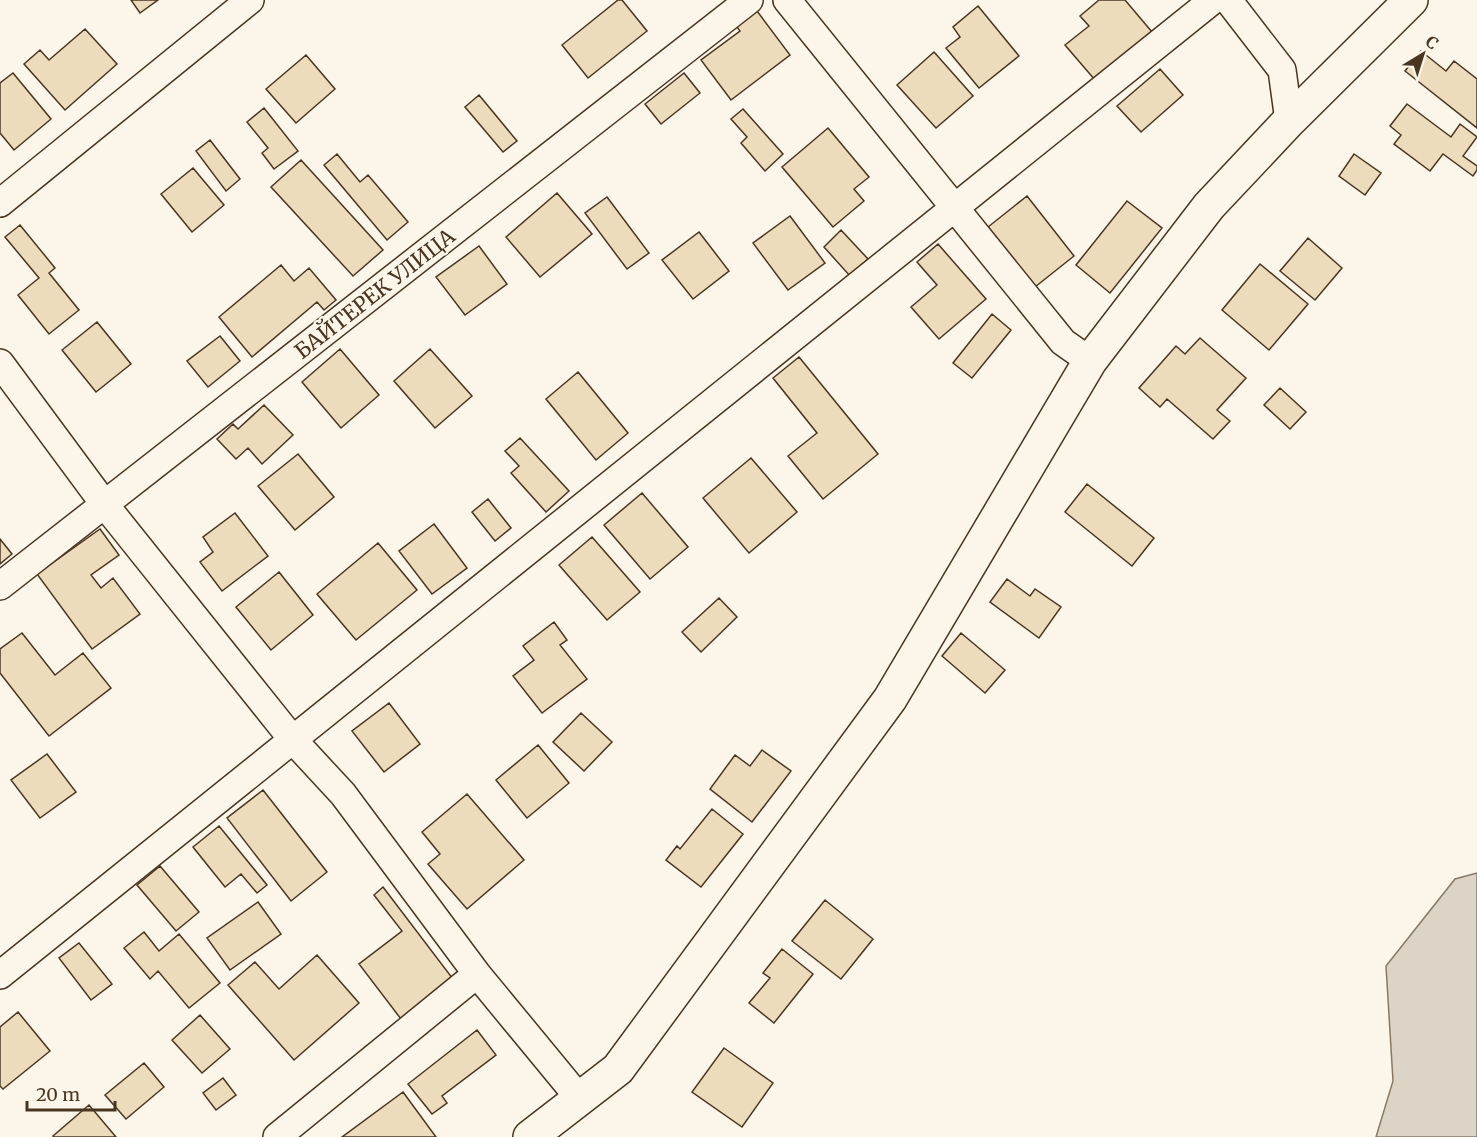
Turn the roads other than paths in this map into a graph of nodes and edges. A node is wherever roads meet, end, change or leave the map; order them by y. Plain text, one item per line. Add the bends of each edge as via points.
1 (250, 0) edge
2 (748, 0) edge
3 (787, 0) edge
4 (1213, 0) edge
5 (1228, 0) edge
6 (1411, 0) edge
7 (1289, 121) junction
8 (0, 203) edge
9 (955, 207) junction
10 (1090, 361) junction
11 (0, 363) edge
12 (105, 505) junction
13 (0, 586) edge
14 (293, 740) junction
15 (477, 974) junction
16 (0, 975) edge
17 (580, 1099) junction
18 (277, 1137) edge
19 (530, 1137) edge

1 - 8 street
2 - 12 street, БАЙТЕРЕК УЛИЦА
3 - 9 street
4 - 9 street
5 - 7 street via 1282,70
6 - 7 street
7 - 10 street via 1209,206
9 - 10 street via 1063,342
9 - 14 street
10 - 17 street via 890,699 618,1069
11 - 12 street
12 - 13 street, БАЙТЕРЕК УЛИЦА
12 - 14 street
14 - 15 street via 343,794
14 - 16 street
15 - 17 street
15 - 18 street
17 - 19 street

